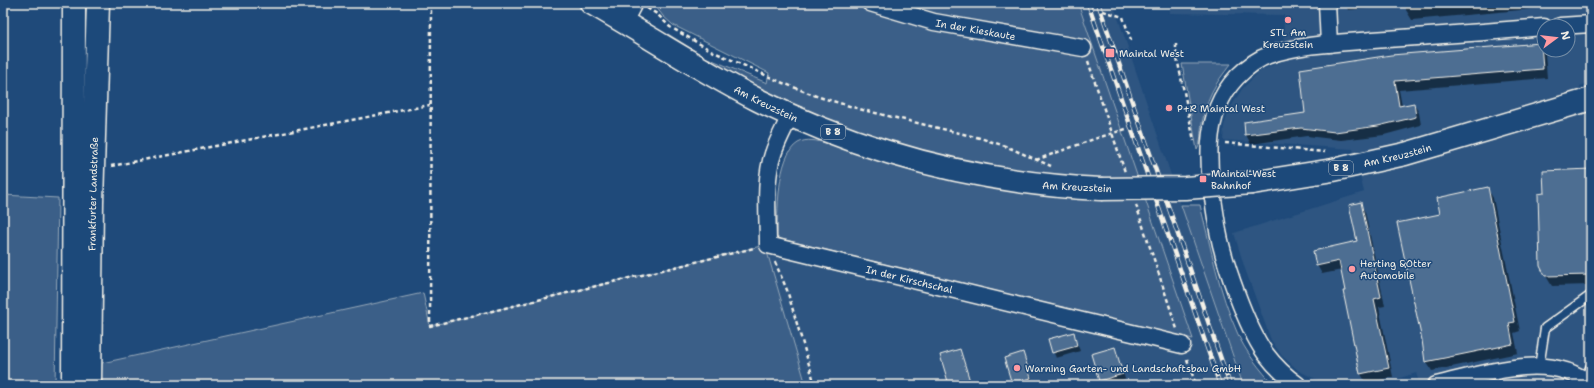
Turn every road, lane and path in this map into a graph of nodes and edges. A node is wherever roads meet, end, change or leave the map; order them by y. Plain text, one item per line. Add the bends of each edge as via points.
1 (74, 3) edge
2 (98, 3) edge
3 (431, 3) edge
4 (591, 3) edge
5 (870, 3) edge
6 (1327, 3) edge
7 (639, 5) edge
8 (1103, 11) dead end
9 (624, 22) junction
10 (1591, 24) edge
11 (1576, 25) edge
12 (1536, 28) edge
13 (1132, 43) dead end
14 (1176, 44) dead end
15 (1330, 44) junction
16 (1083, 48) dead end
17 (1591, 99) edge
18 (430, 105) junction
19 (791, 114) junction
20 (1126, 129) dead end
21 (1233, 143) dead end
22 (1202, 145) junction
23 (1326, 152) dead end
24 (1035, 160) junction
25 (1052, 166) dead end
26 (108, 167) dead end
27 (768, 245) junction
28 (1591, 295) edge
29 (1182, 345) joint
30 (1539, 367) junction
31 (1589, 377) edge
32 (72, 385) edge
33 (90, 385) edge
34 (815, 385) edge
35 (1196, 385) edge
36 (1298, 385) edge
37 (1436, 385) edge

1 - 32 main road, Frankfurter Landstraße
2 - 33 main road, Frankfurter Landstraße
3 - 18 path
4 - 9 main road, Am Kreuzstein / B 8
5 - 16 street, In der Kieskaute via 934,22
6 - 15 street
7 - 9 street
7 - 24 path via 657,14 670,27 714,52 783,83 863,110 980,138
8 - 13 path via 1123,17
9 - 19 main road, Am Kreuzstein / B 8 via 726,82
10 - 11 street
12 - 15 street
14 - 22 path via 1176,53
15 - 22 street via 1282,51 1268,55 1251,65 1230,84
17 - 19 main road, Am Kreuzstein / B 8, bridge via 1405,154 1252,183 1184,188 1057,187 947,169 882,150
18 - 26 path
18 - 27 path via 430,326
19 - 27 street via 770,165
20 - 24 path
21 - 23 path
22 - 36 street via 1220,241 1236,290 1252,329 1265,352 1287,377
24 - 25 path
27 - 29 street, In der Kirschschal
27 - 34 path via 787,290
28 - 30 lane via 1545,328
29 - 35 path
30 - 31 street
30 - 37 street via 1524,366

